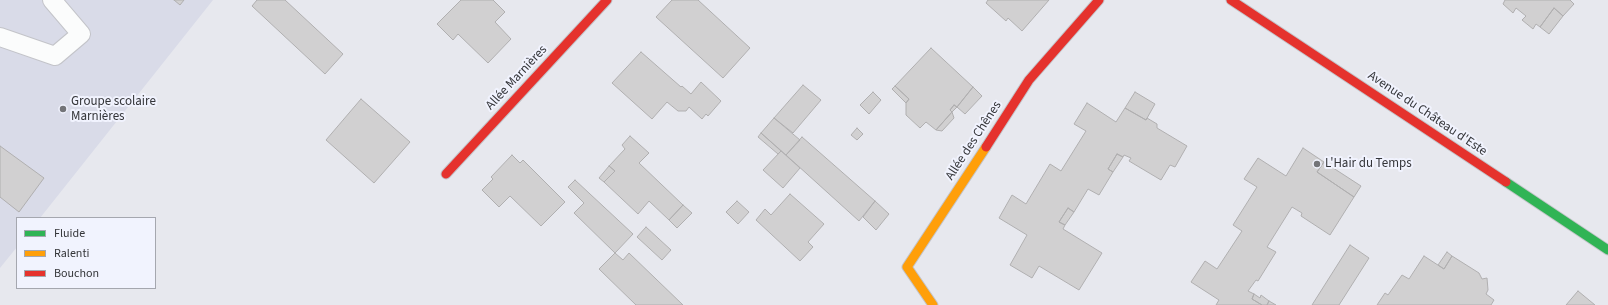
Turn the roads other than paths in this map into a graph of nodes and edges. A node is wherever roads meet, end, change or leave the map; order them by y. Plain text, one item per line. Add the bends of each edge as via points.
1 (52, 0) edge
2 (607, 0) edge
3 (1099, 0) edge
4 (1231, 0) edge
5 (0, 37) edge
6 (446, 174) dead end
7 (1608, 250) edge
8 (933, 305) edge

1 - 5 lane via 81,34 56,56
2 - 6 street, Allée Marnières
3 - 8 street, Allée des Chênes via 1029,80 907,267
4 - 7 street, Avenue du Château d'Este

